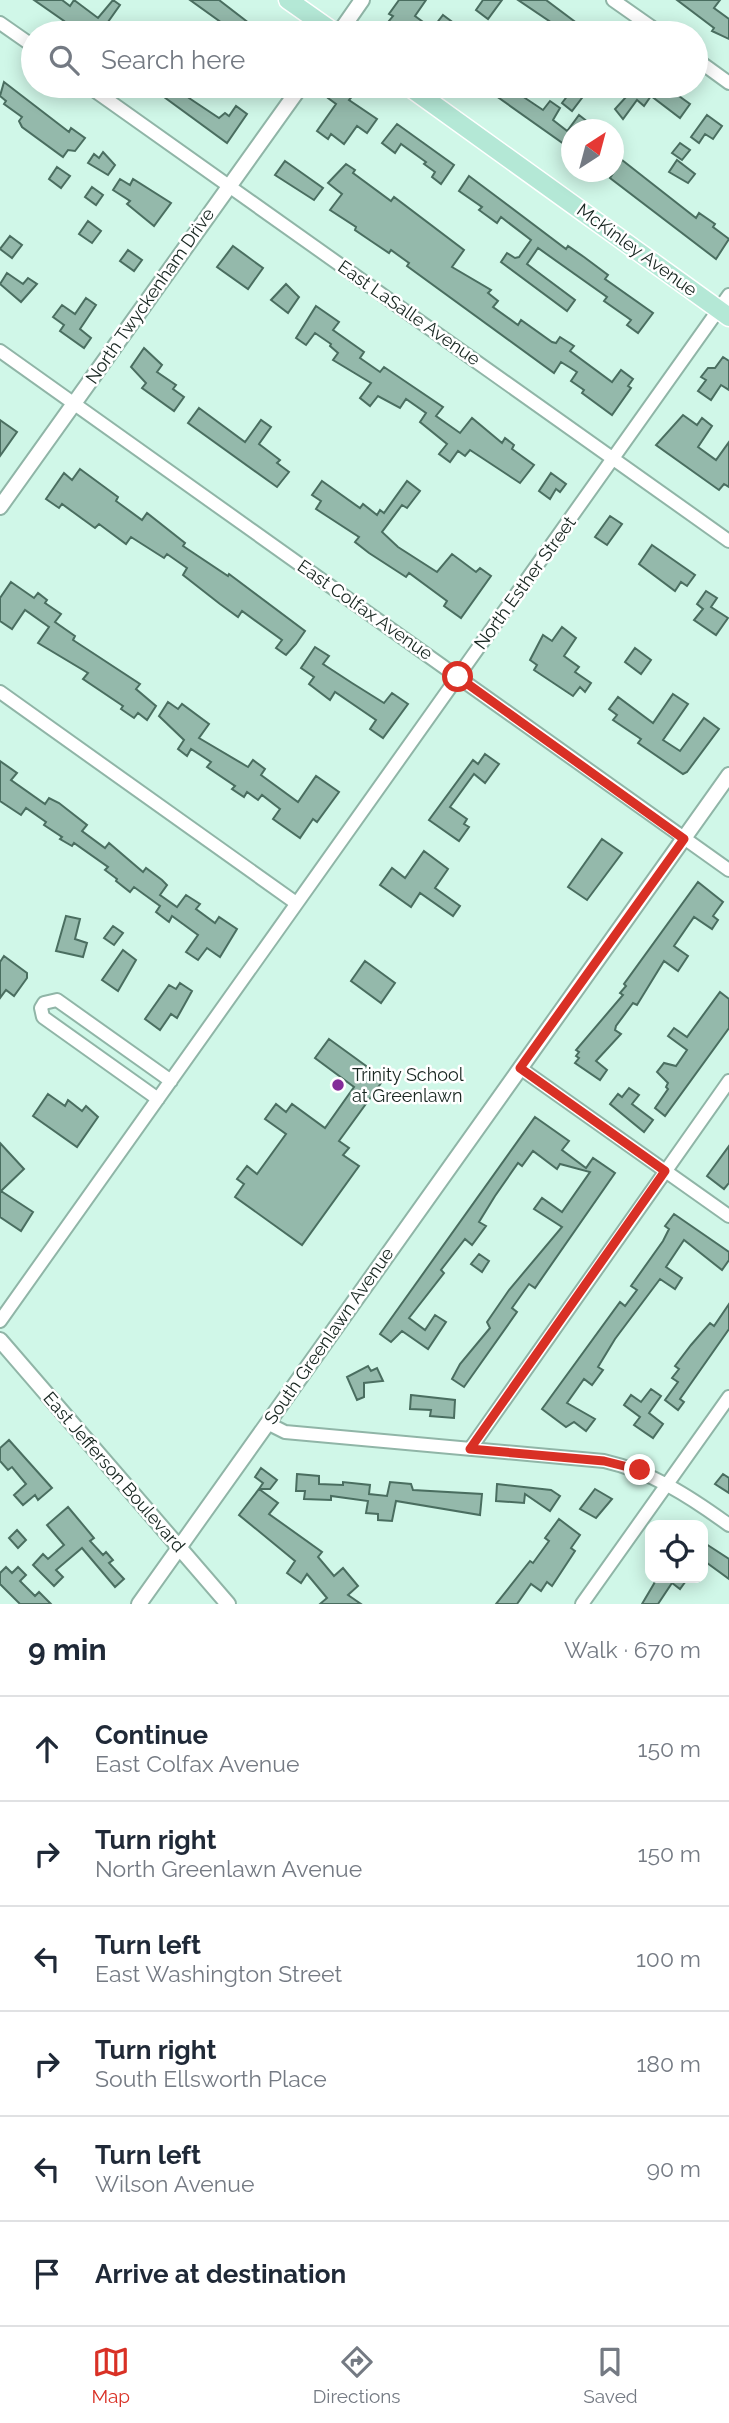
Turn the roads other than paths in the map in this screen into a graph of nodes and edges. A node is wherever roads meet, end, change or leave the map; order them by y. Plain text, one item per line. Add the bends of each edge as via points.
1 (288, 0) edge
2 (362, 0) edge
3 (613, 0) edge
4 (319, 21) edge
5 (346, 21) edge
6 (643, 21) edge
7 (0, 23) edge
8 (21, 38) edge
9 (708, 68) edge
10 (729, 83) edge
11 (105, 98) edge
12 (292, 98) edge
13 (425, 98) edge
14 (229, 186) junction
15 (726, 307) edge
16 (0, 351) edge
17 (74, 403) junction
18 (614, 458) junction
19 (0, 507) edge
20 (729, 541) edge
21 (458, 677) junction
22 (0, 692) edge
23 (729, 775) edge
24 (684, 839) junction
25 (729, 870) edge
26 (296, 904) junction
27 (520, 1068) junction
28 (171, 1081) junction
29 (729, 1081) edge
30 (158, 1099) junction
31 (665, 1171) junction
32 (729, 1216) edge
33 (0, 1321) edge
34 (0, 1340) edge
35 (729, 1397) edge
36 (267, 1423) junction
37 (470, 1449) junction
38 (667, 1484) junction
39 (729, 1525) edge
40 (179, 1547) junction
41 (139, 1604) edge
42 (228, 1604) edge
43 (582, 1604) edge

1 - 4 main road
2 - 5 street
3 - 6 street
7 - 8 street
9 - 10 street
11 - 14 street, East LaSalle Avenue
12 - 14 street, North Twyckenham Drive
13 - 15 main road, McKinley Avenue
14 - 17 street, North Twyckenham Drive
14 - 18 street, East LaSalle Avenue
15 - 18 street, North Esther Street
16 - 17 street, East Colfax Avenue
17 - 19 street, North Twyckenham Drive
17 - 21 street, East Colfax Avenue
18 - 20 street, East LaSalle Avenue
18 - 21 street, North Esther Street
21 - 24 street, East Colfax Avenue
21 - 26 street, North Esther Street
22 - 26 street
23 - 24 street, South Greenlawn Avenue
24 - 25 street, East Colfax Avenue
24 - 27 street, South Greenlawn Avenue
26 - 28 street, North Esther Street
27 - 31 street
27 - 36 street, South Greenlawn Avenue
28 - 30 street, North Esther Street
28 - 30 street via 57,1000 44,1003 43,1017
29 - 31 street
30 - 33 street, North Esther Street
31 - 32 street
31 - 37 street
34 - 40 street, East Jefferson Boulevard
35 - 38 street
36 - 37 street via 285,1432
36 - 40 street, South Greenlawn Avenue
37 - 38 street via 604,1461
38 - 39 street
38 - 43 street
40 - 41 street, South Greenlawn Avenue
40 - 42 street, East Jefferson Boulevard

